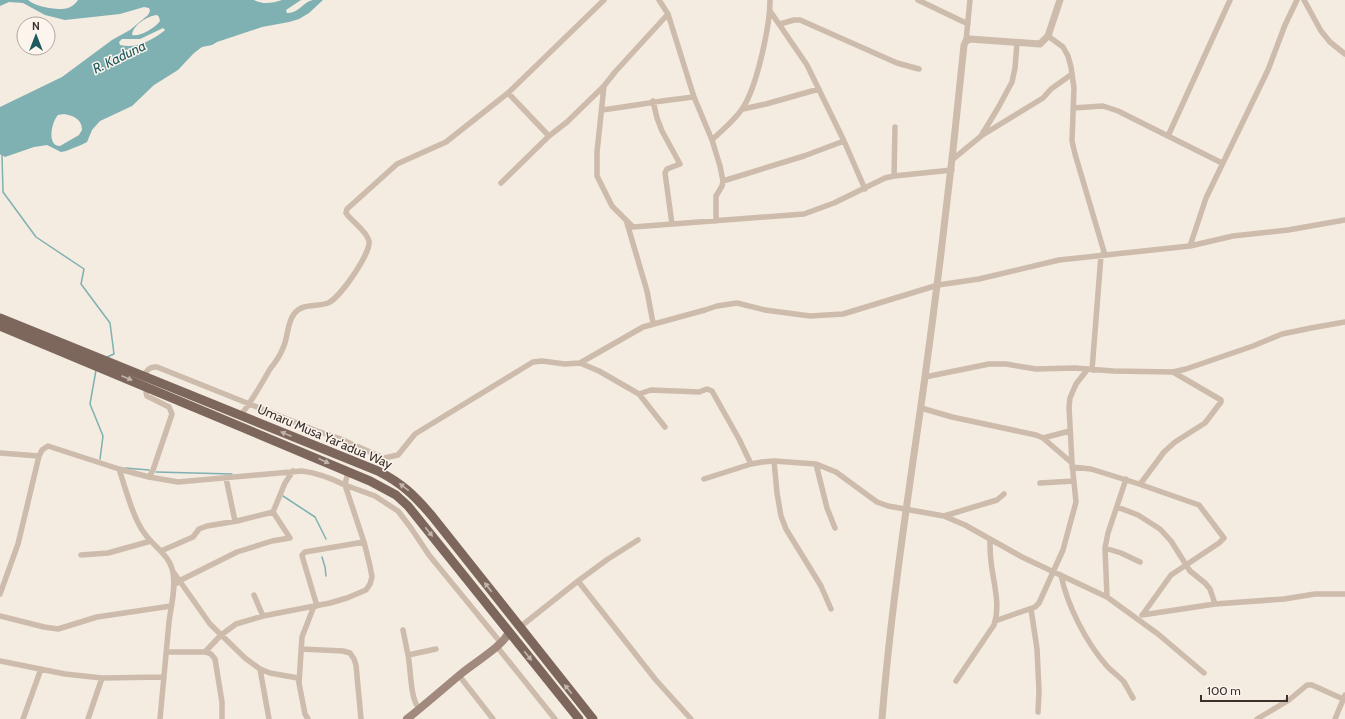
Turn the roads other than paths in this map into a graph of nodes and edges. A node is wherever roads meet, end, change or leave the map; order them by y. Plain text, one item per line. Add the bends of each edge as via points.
1 (604, 0) edge
2 (659, 0) edge
3 (770, 0) edge
4 (918, 0) edge
5 (970, 0) edge
6 (1060, 0) edge
7 (1230, 0) edge
8 (1297, 0) edge
9 (1304, 0) edge
10 (770, 11) junction
11 (668, 14) junction
12 (780, 24) junction
13 (968, 24) junction
14 (1048, 36) junction
15 (966, 41) junction
16 (1017, 43) junction
17 (1345, 54) edge
18 (919, 69) dead end
19 (1072, 74) junction
20 (604, 86) junction
21 (819, 89) junction
22 (508, 94) junction
23 (694, 97) junction
24 (653, 102) junction
25 (1073, 108) junction
26 (743, 109) junction
27 (602, 110) junction
28 (895, 127) dead end
29 (549, 136) junction
30 (981, 136) junction
31 (1168, 136) junction
32 (712, 140) junction
33 (844, 141) junction
34 (953, 159) junction
35 (1222, 163) junction
36 (952, 170) junction
37 (894, 176) junction
38 (723, 181) junction
39 (501, 183) dead end
40 (865, 189) junction
41 (1345, 220) edge
42 (716, 221) junction
43 (627, 223) junction
44 (672, 224) junction
45 (1190, 246) junction
46 (1103, 255) junction
47 (938, 285) junction
48 (0, 318) edge
49 (1345, 322) edge
50 (653, 324) junction
51 (0, 326) edge
52 (580, 364) junction
53 (1090, 370) junction
54 (1173, 372) junction
55 (143, 376) junction
56 (925, 377) junction
57 (147, 387) junction
58 (639, 394) junction
59 (249, 404) junction
60 (921, 408) junction
61 (240, 415) junction
62 (665, 427) dead end
63 (1070, 431) junction
64 (1043, 438) junction
65 (0, 453) edge
66 (39, 456) junction
67 (774, 461) junction
68 (751, 464) junction
69 (816, 464) junction
70 (1072, 465) junction
71 (119, 469) junction
72 (293, 471) junction
73 (348, 471) junction
74 (149, 477) junction
75 (226, 478) junction
76 (704, 479) dead end
77 (1126, 479) junction
78 (1074, 481) junction
79 (1040, 483) dead end
80 (1139, 484) junction
81 (345, 485) junction
82 (1004, 494) dead end
83 (1117, 507) junction
84 (907, 509) junction
85 (273, 512) junction
86 (944, 516) junction
87 (235, 521) junction
88 (835, 528) dead end
89 (990, 539) junction
90 (638, 540) dead end
91 (151, 541) junction
92 (364, 542) junction
93 (1105, 548) junction
94 (161, 551) junction
95 (81, 555) dead end
96 (1140, 562) dead end
97 (1187, 566) junction
98 (1053, 571) junction
99 (173, 573) junction
100 (1062, 575) junction
101 (179, 581) junction
102 (578, 581) junction
103 (174, 586) junction
104 (0, 594) edge
105 (1345, 594) edge
106 (254, 595) dead end
107 (1107, 597) junction
108 (1215, 604) junction
109 (171, 606) junction
110 (315, 606) junction
111 (831, 609) dead end
112 (1031, 610) junction
113 (1143, 614) junction
114 (0, 616) edge
115 (264, 616) junction
116 (1134, 616) junction
117 (995, 621) junction
118 (520, 627) junction
119 (403, 630) dead end
120 (221, 635) junction
121 (512, 636) junction
122 (500, 646) junction
123 (301, 649) junction
124 (436, 649) dead end
125 (166, 652) junction
126 (205, 652) junction
127 (408, 655) junction
128 (0, 661) edge
129 (41, 669) junction
130 (260, 669) junction
131 (1204, 673) dead end
132 (164, 677) junction
133 (102, 678) junction
134 (461, 678) junction
135 (956, 681) dead end
136 (300, 683) junction
137 (1344, 697) edge
138 (1133, 698) dead end
139 (420, 709) junction
140 (1038, 712) dead end
141 (23, 719) edge
142 (88, 719) edge
143 (160, 719) edge
144 (222, 719) edge
145 (269, 719) edge
146 (308, 719) edge
147 (361, 719) edge
148 (407, 719) edge
149 (412, 719) edge
150 (493, 719) edge
151 (555, 719) edge
152 (579, 719) edge
153 (593, 719) edge
154 (690, 719) edge
155 (882, 719) edge
156 (1256, 719) edge
157 (1335, 719) edge

1 - 22 street
2 - 11 street
3 - 10 street
4 - 13 street
5 - 13 street
6 - 14 street
7 - 31 street
8 - 35 street via 1268,70
9 - 17 street via 1321,31
10 - 12 street
10 - 26 street via 762,55
11 - 20 street
11 - 23 street
12 - 18 street via 800,20 897,63
12 - 21 street via 808,65
13 - 15 street
14 - 16 street via 1040,44
14 - 19 street via 1063,48 1068,56
15 - 16 street via 970,39
15 - 34 street
16 - 30 street via 1012,82
19 - 25 street
19 - 30 street via 1043,98
20 - 27 street
20 - 29 street
21 - 26 street
21 - 33 street
22 - 29 street
22 - 59 street via 446,142 397,164 347,209 348,217 369,240 366,255 335,298 328,303 298,309 293,315 283,348
23 - 24 street
23 - 32 street
24 - 27 street
24 - 44 street via 662,132 680,164 667,169 665,174
25 - 31 street via 1103,106
25 - 46 street via 1072,141
26 - 32 street
27 - 43 street via 597,176 612,206
28 - 37 street
29 - 39 street
30 - 34 street
31 - 35 street
32 - 38 street
33 - 38 street
33 - 40 street
34 - 36 street
35 - 45 street via 1206,198
36 - 37 street
36 - 47 street
37 - 40 street
38 - 42 street via 716,196
40 - 42 street via 804,214
41 - 45 street via 1233,236
42 - 44 street
43 - 44 street via 633,228
43 - 50 street via 646,284
45 - 46 street
46 - 47 street via 1059,260
46 - 53 street
47 - 50 street via 844,314 810,316 764,310 737,303 716,306
47 - 56 street
48 - 55 main road, Umaru Musa Yar'adua Way
49 - 54 street via 1282,334
50 - 52 street via 639,329
51 -> 57 main road, Umaru Musa Yar'adua Way
52 - 58 street via 599,371
52 - 59 street via 542,361 531,364 415,434 398,455 384,458
53 - 54 street
53 - 56 street via 1036,369 989,364
53 - 63 street via 1076,384 1070,398
54 - 80 street via 1221,402 1205,423 1164,452
55 - 59 street via 149,368 157,366
55 - 61 main road, Umaru Musa Yar'adua Way
56 - 60 street
57 -> 73 main road, Umaru Musa Yar'adua Way
57 - 74 street via 147,396 169,407 172,414
58 - 62 street
58 - 68 street via 651,390 712,391
59 - 61 street
60 - 64 street
60 - 84 street
118 -> 61 main road, Umaru Musa Yar'adua Way via 432,516 406,488 378,471
63 - 64 street
63 - 70 street
64 - 70 street
65 - 66 street
66 - 71 street via 48,446
66 - 104 street via 18,544
67 - 68 street
67 - 69 street
67 - 111 street via 776,493 786,529 821,586
68 - 76 street
69 - 84 street via 836,472 877,502
69 - 88 street
70 - 77 street
70 - 78 street
71 - 74 street
71 - 91 street via 139,524
72 - 75 street
72 - 81 street via 312,472
72 - 85 street
73 - 81 street
73 -> 121 main road, Umaru Musa Yar'adua Way via 385,488 408,506
74 - 75 street via 178,482
75 - 87 street
77 - 80 street
77 - 83 street
78 - 79 street
78 - 98 street via 1076,502 1063,550
80 - 97 street via 1199,505 1224,538
81 - 92 street
81 - 122 street via 375,496 398,511
82 - 86 street via 997,500
83 - 93 street
83 - 97 street via 1138,515 1160,529
84 - 86 street
84 - 155 street via 887,660
85 - 87 street
85 - 101 street via 290,538 237,552
86 - 89 street
87 - 94 street via 207,526 193,537
89 - 98 street
89 - 117 street via 990,560 997,609
90 - 102 street
91 - 94 street
91 - 95 street via 108,553
92 - 110 street via 372,577 366,590
92 - 110 street via 305,552 302,555
93 - 96 street
93 - 107 street
94 - 99 street via 170,562
97 - 108 street via 1210,589
97 - 113 street via 1171,575
98 - 100 street
98 - 112 street via 1039,603
99 - 101 street
99 - 103 street
100 - 107 street
100 - 138 street via 1069,603 1089,642 1105,665 1123,682
101 - 103 street
101 - 120 street
102 - 118 street
102 - 154 street
103 - 109 street
105 - 108 street via 1315,594
106 - 115 street
107 - 116 street
108 - 113 street
109 - 114 street via 97,617 58,629
109 - 125 street
110 - 115 street
110 - 123 street via 303,630
112 - 117 street
112 - 140 street via 1037,649
113 - 116 street
115 - 120 street via 236,624
116 - 131 street
117 - 135 street
153 -> 118 main road, Umaru Musa Yar'adua Way
119 - 127 street
120 - 126 street
120 - 130 street
121 - 122 main road via 507,637
121 -> 152 main road, Umaru Musa Yar'adua Way
122 - 134 main road
122 - 139 main road via 464,671
122 - 151 street
123 - 136 street
123 - 147 street via 350,653 356,664
124 - 127 street
125 - 126 street
125 - 132 street
126 - 144 street via 216,660
127 - 139 street via 413,699
128 - 129 street
129 - 133 street
129 - 141 street
130 - 136 street via 298,678
130 - 145 street
132 - 133 street
132 - 143 street
133 - 142 street
134 - 149 main road
134 - 150 street
136 - 146 street
137 - 156 street via 1307,685
137 - 157 street
139 - 148 main road

